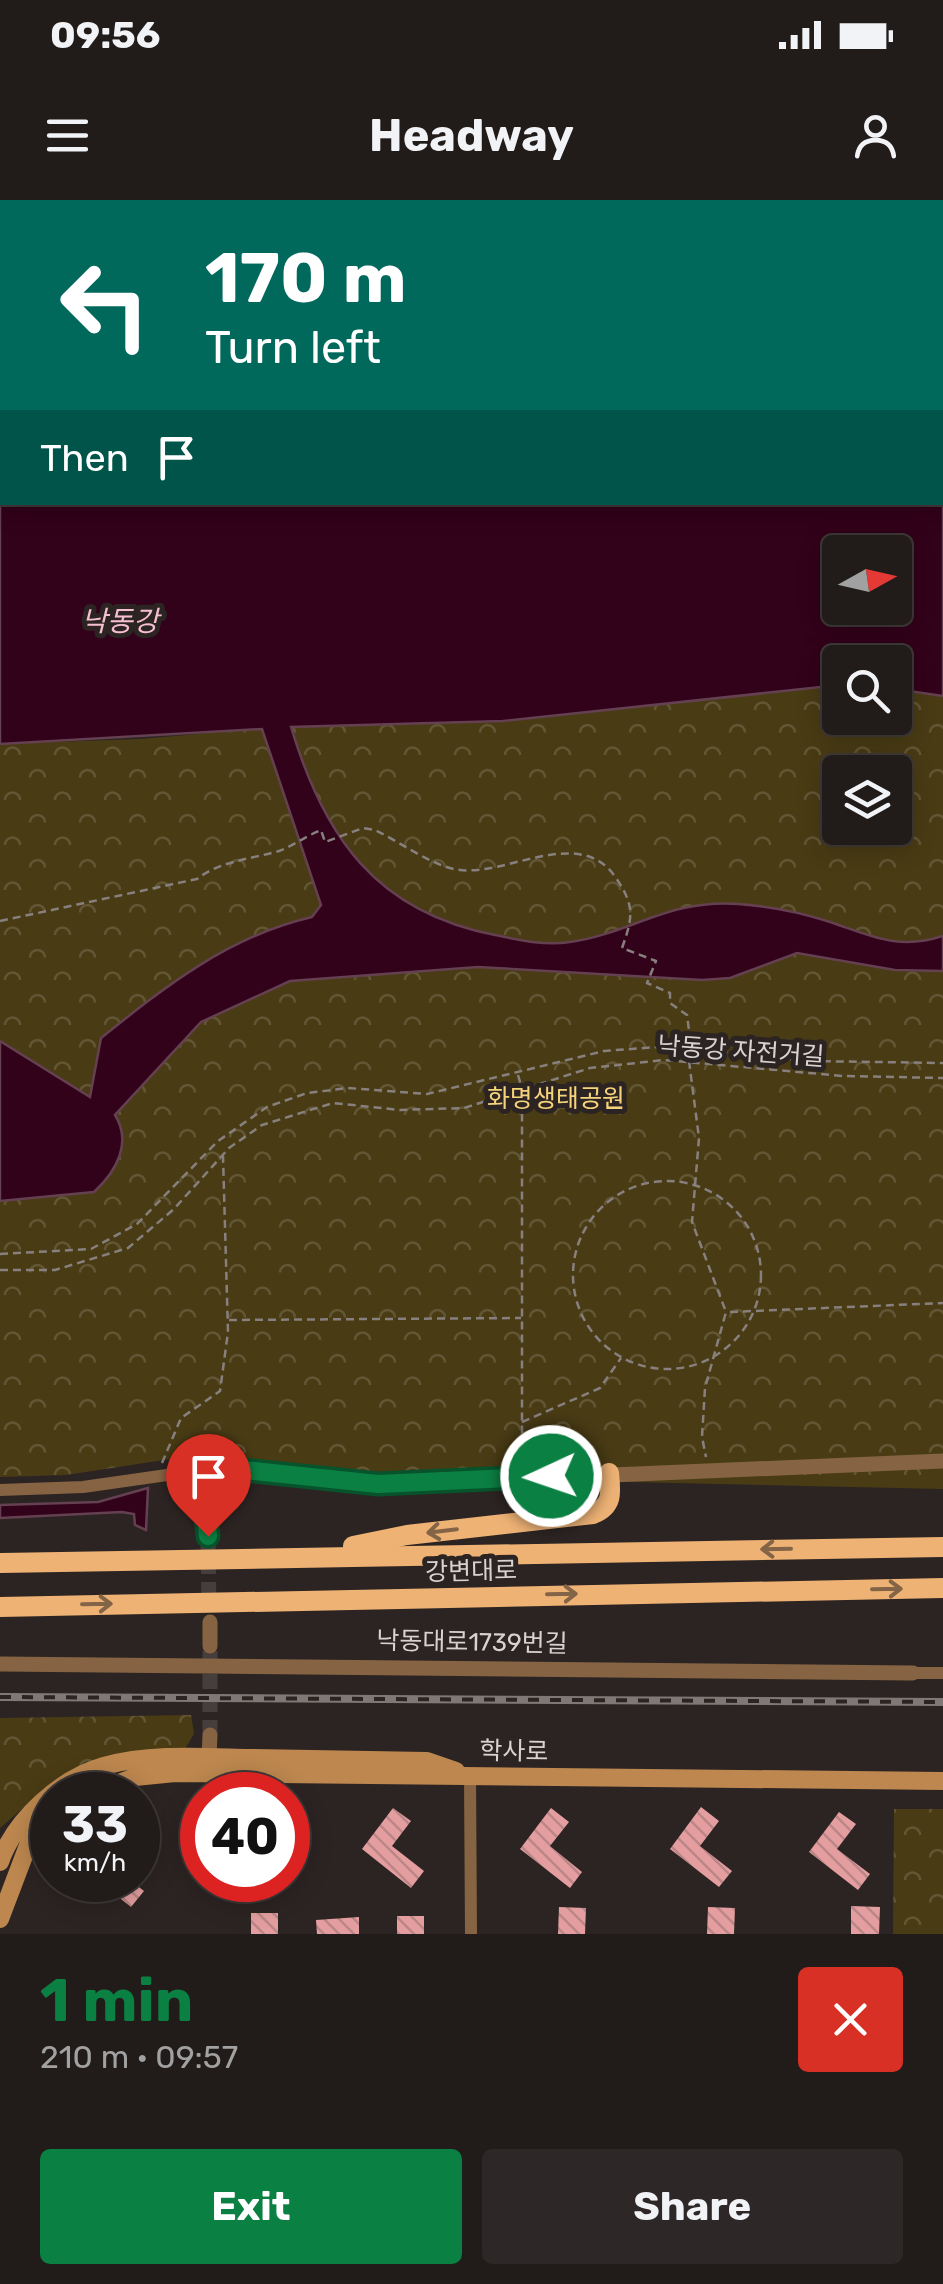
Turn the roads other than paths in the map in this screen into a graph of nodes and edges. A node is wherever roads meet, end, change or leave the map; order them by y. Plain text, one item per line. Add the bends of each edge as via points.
1 (943, 1461) edge
2 (202, 1470) junction
3 (609, 1473) junction
4 (0, 1490) edge
5 (208, 1536) tunnel mouth
6 (943, 1546) edge
7 (304, 1556) junction
8 (0, 1564) edge
9 (943, 1588) edge
10 (0, 1606) edge
11 (210, 1622) tunnel mouth
12 (210, 1646) tunnel mouth
13 (0, 1664) edge
14 (913, 1673) joint
15 (943, 1673) edge
16 (210, 1735) tunnel mouth
17 (209, 1757) junction
18 (160, 1774) edge
19 (470, 1776) junction
20 (943, 1781) edge
21 (30, 1840) edge
22 (0, 1862) edge
23 (0, 1919) edge
24 (471, 1934) edge

1 - 3 street
2 - 3 street via 378,1484
2 - 4 street via 83,1487
2 - 5 street
3 -> 7 highway via 611,1499 592,1514 407,1535
6 -> 7 highway, 강변대로
7 - 8 highway, 강변대로
10 -> 9 highway, 강변대로
11 - 12 street
13 - 14 street, 낙동대로1739번길
14 - 15 street, 낙동대로1739번길
16 - 17 street
17 - 19 main road via 428,1762
17 - 22 main road via 143,1760 79,1775 25,1820
18 - 19 main road, 학사로
19 - 20 main road, 학사로
19 - 24 street
21 - 23 main road

